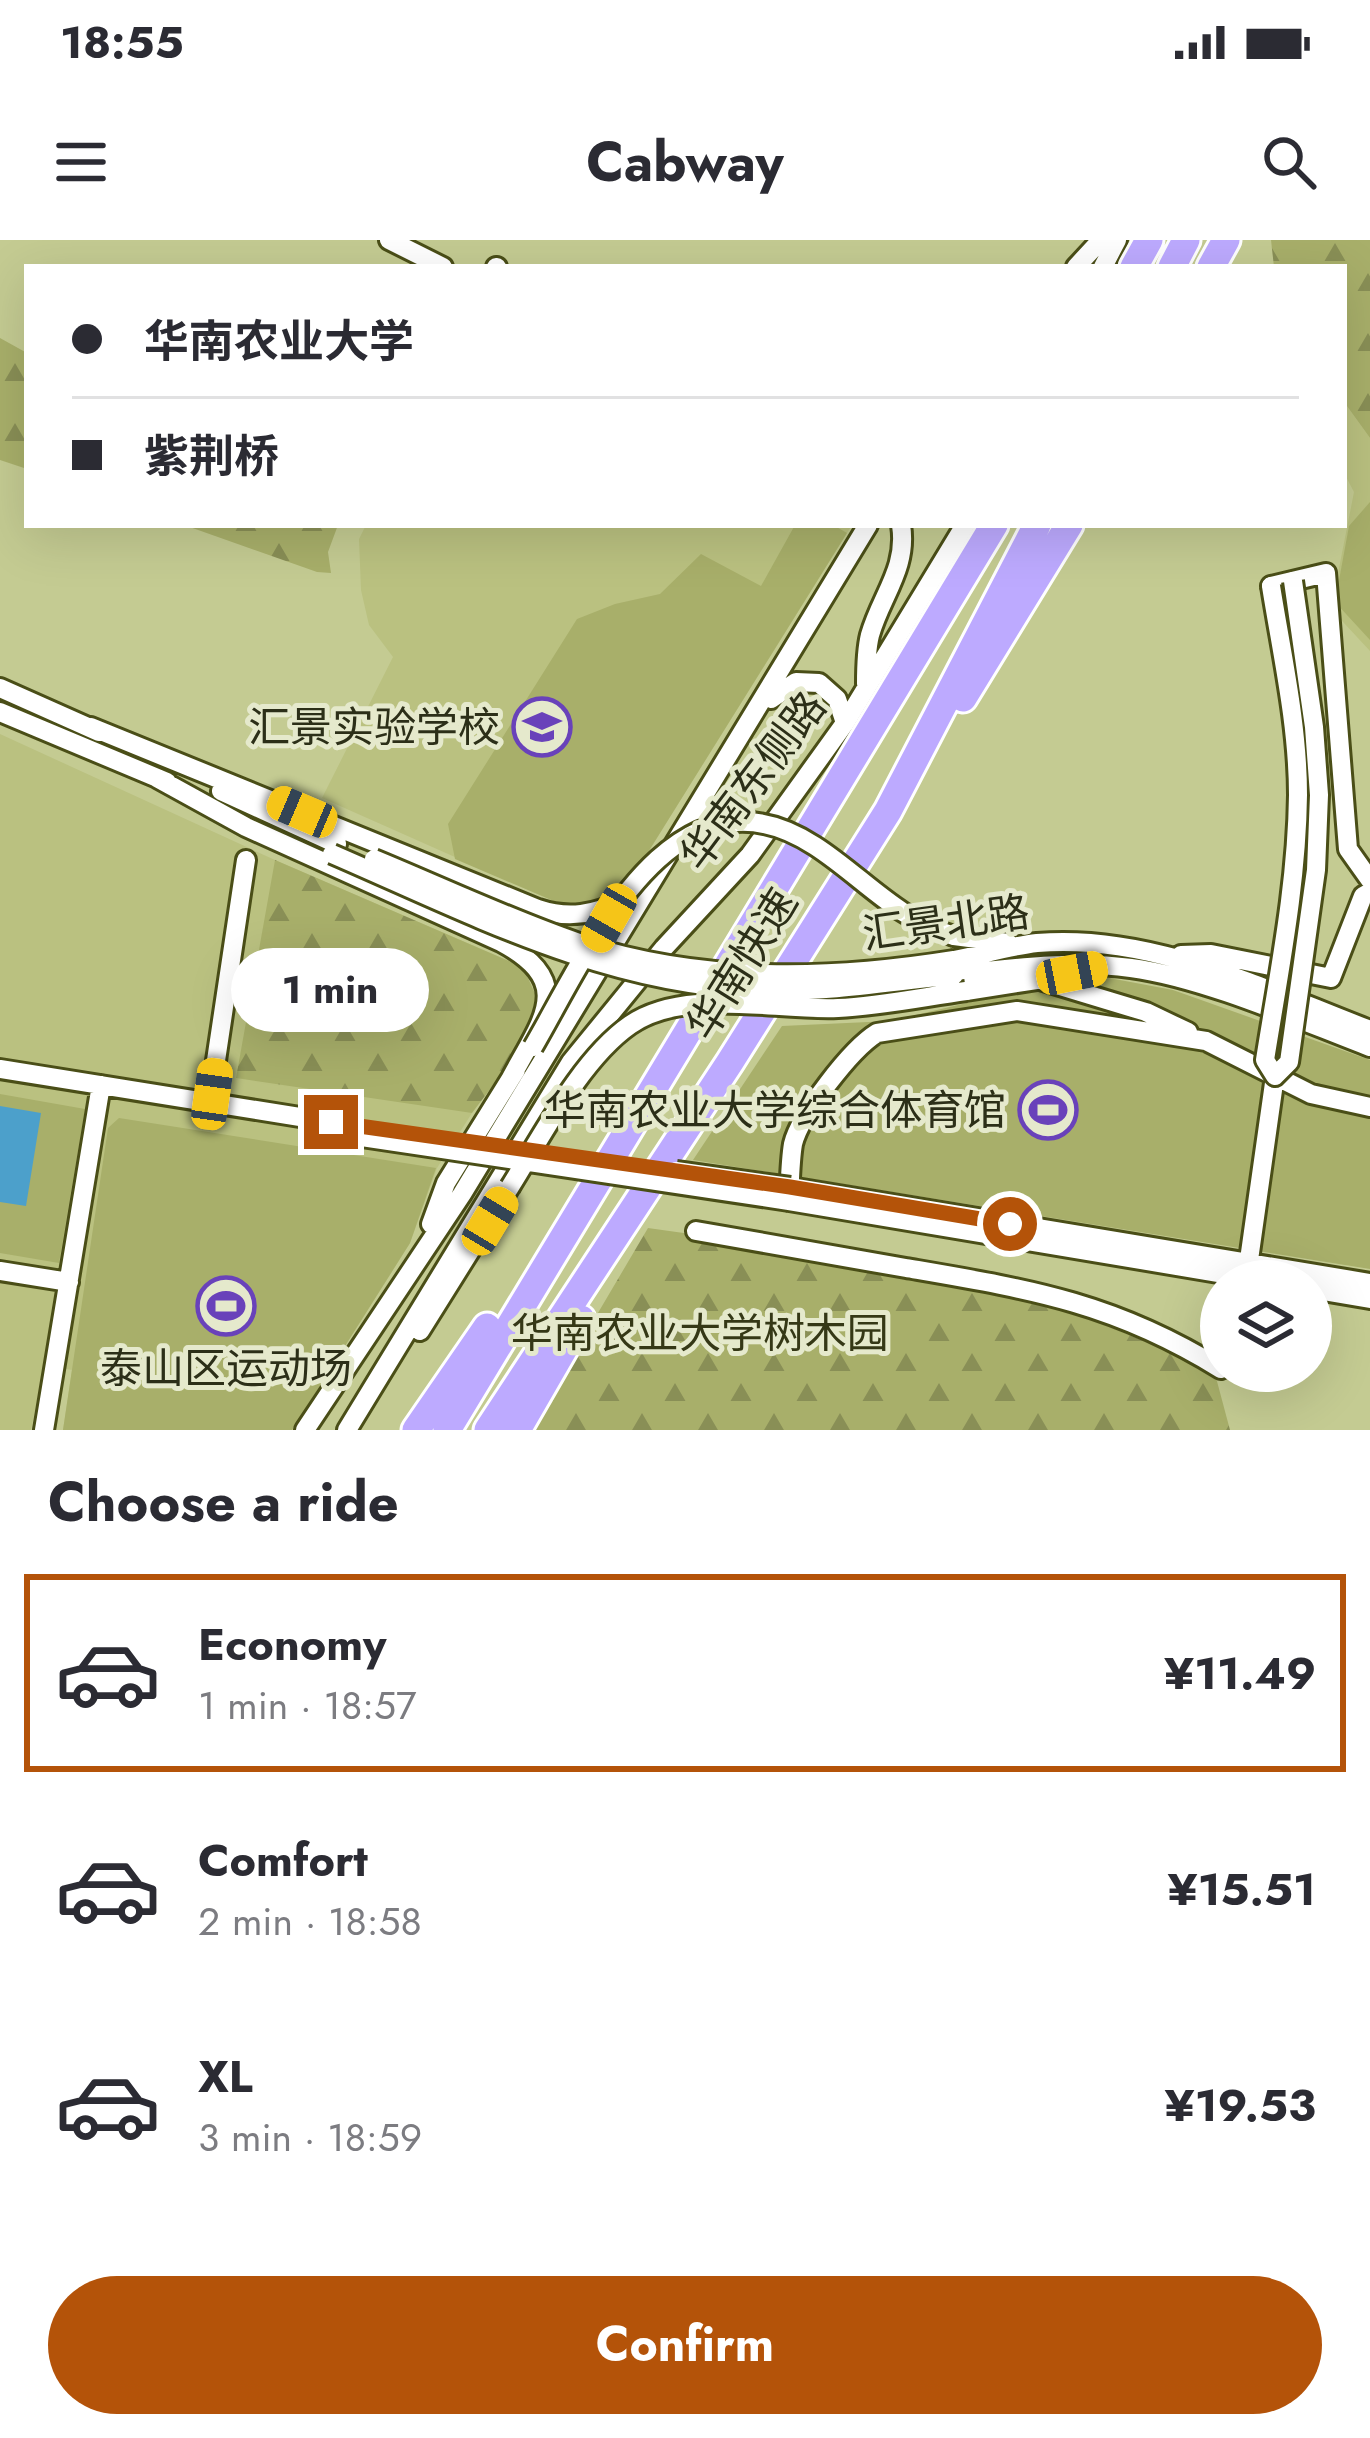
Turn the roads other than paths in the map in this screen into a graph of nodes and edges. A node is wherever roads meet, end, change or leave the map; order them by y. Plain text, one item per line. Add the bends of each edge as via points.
1 (389, 240) edge
2 (1102, 240) edge
3 (436, 264) edge
4 (1079, 264) edge
5 (866, 528) edge
6 (901, 528) edge
7 (963, 528) edge
8 (992, 528) edge
9 (1035, 528) edge
10 (1067, 528) edge
11 (1293, 581) junction
12 (0, 688) edge
13 (866, 688) junction
14 (0, 712) edge
15 (758, 712) junction
16 (845, 723) junction
17 (91, 728) junction
18 (157, 778) junction
19 (888, 811) junction
20 (335, 849) junction
21 (672, 853) junction
22 (246, 860) dead end
23 (1370, 880) edge
24 (1370, 892) edge
25 (1036, 944) junction
26 (1165, 956) junction
27 (1104, 967) junction
28 (958, 976) junction
29 (1040, 980) junction
30 (1370, 1030) edge
31 (1206, 1041) junction
32 (1370, 1047) edge
33 (730, 1062) junction
34 (0, 1069) edge
35 (1275, 1076) junction
36 (511, 1078) junction
37 (0, 1081) edge
38 (100, 1091) junction
39 (1370, 1107) edge
40 (209, 1108) junction
41 (627, 1127) junction
42 (789, 1194) junction
43 (696, 1232) dead end
44 (423, 1248) junction
45 (1254, 1260) edge
46 (1200, 1267) edge
47 (0, 1271) edge
48 (1332, 1281) edge
49 (69, 1282) junction
50 (1370, 1283) edge
51 (1332, 1293) edge
52 (1370, 1299) edge
53 (1200, 1356) edge
54 (348, 1428) edge
55 (44, 1430) edge
56 (305, 1430) edge
57 (416, 1430) edge
58 (447, 1430) edge
59 (488, 1430) edge
60 (517, 1430) edge

1 - 3 street
2 - 4 street
5 - 15 street, 华南东侧路
6 - 13 street via 901,560 871,631
7 - 13 street, 华南东侧路
8 - 41 highway, 华南快速
9 - 19 highway, 华南快速
10 - 19 highway
11 - 23 street via 1326,573 1348,849
11 - 35 street, bridge via 1316,743 1319,832 1289,1062
11 - 35 street, bridge via 1271,586 1298,790 1265,1060
12 - 17 street, 汇景北路
13 - 16 street, 华南东侧路
14 - 18 street, 汇景北路
15 - 16 street via 807,680 837,699
15 - 21 street, 华南东侧路
16 - 54 street, 华南东侧路 via 750,855 572,1062
17 - 20 street, 汇景北路
17 - 21 street via 558,915 619,902
18 - 20 street, 汇景北路
18 - 36 street via 537,965 548,982 545,1013
19 - 33 highway, 华南快速
20 - 28 street, 汇景北路, bridge via 582,944 685,967 772,976
21 - 44 street, 华南东侧路
22 - 40 street
24 - 26 street via 1330,978 1211,953
25 - 26 street, 汇景北路
25 - 28 street, 汇景北路
25 - 36 street, bridge via 954,936 904,916 785,831 708,828 678,840 636,878
26 - 30 street, 汇景北路
27 - 28 street, 汇景北路
27 - 29 street
27 - 32 street, 汇景北路 via 1185,982
28 - 29 street
28 - 54 street, bridge via 839,1008 696,1003 629,1025 598,1054 450,1289
29 - 31 street via 1146,1012
31 - 35 street
31 - 42 street via 1017,1011 877,1034 844,1061 794,1140
33 - 59 highway, 华南快速
33 - 60 highway
34 - 38 street
35 - 39 street
35 - 45 street
36 - 44 street via 446,1184
37 - 38 street
38 - 40 street
38 - 49 street
40 - 42 street, bridge
41 - 57 highway
41 - 58 highway, 华南快速
42 - 46 street
43 - 53 street via 1047,1292
44 - 56 street, 华南东侧路
47 - 49 street
48 - 50 street
49 - 55 street
51 - 52 street

